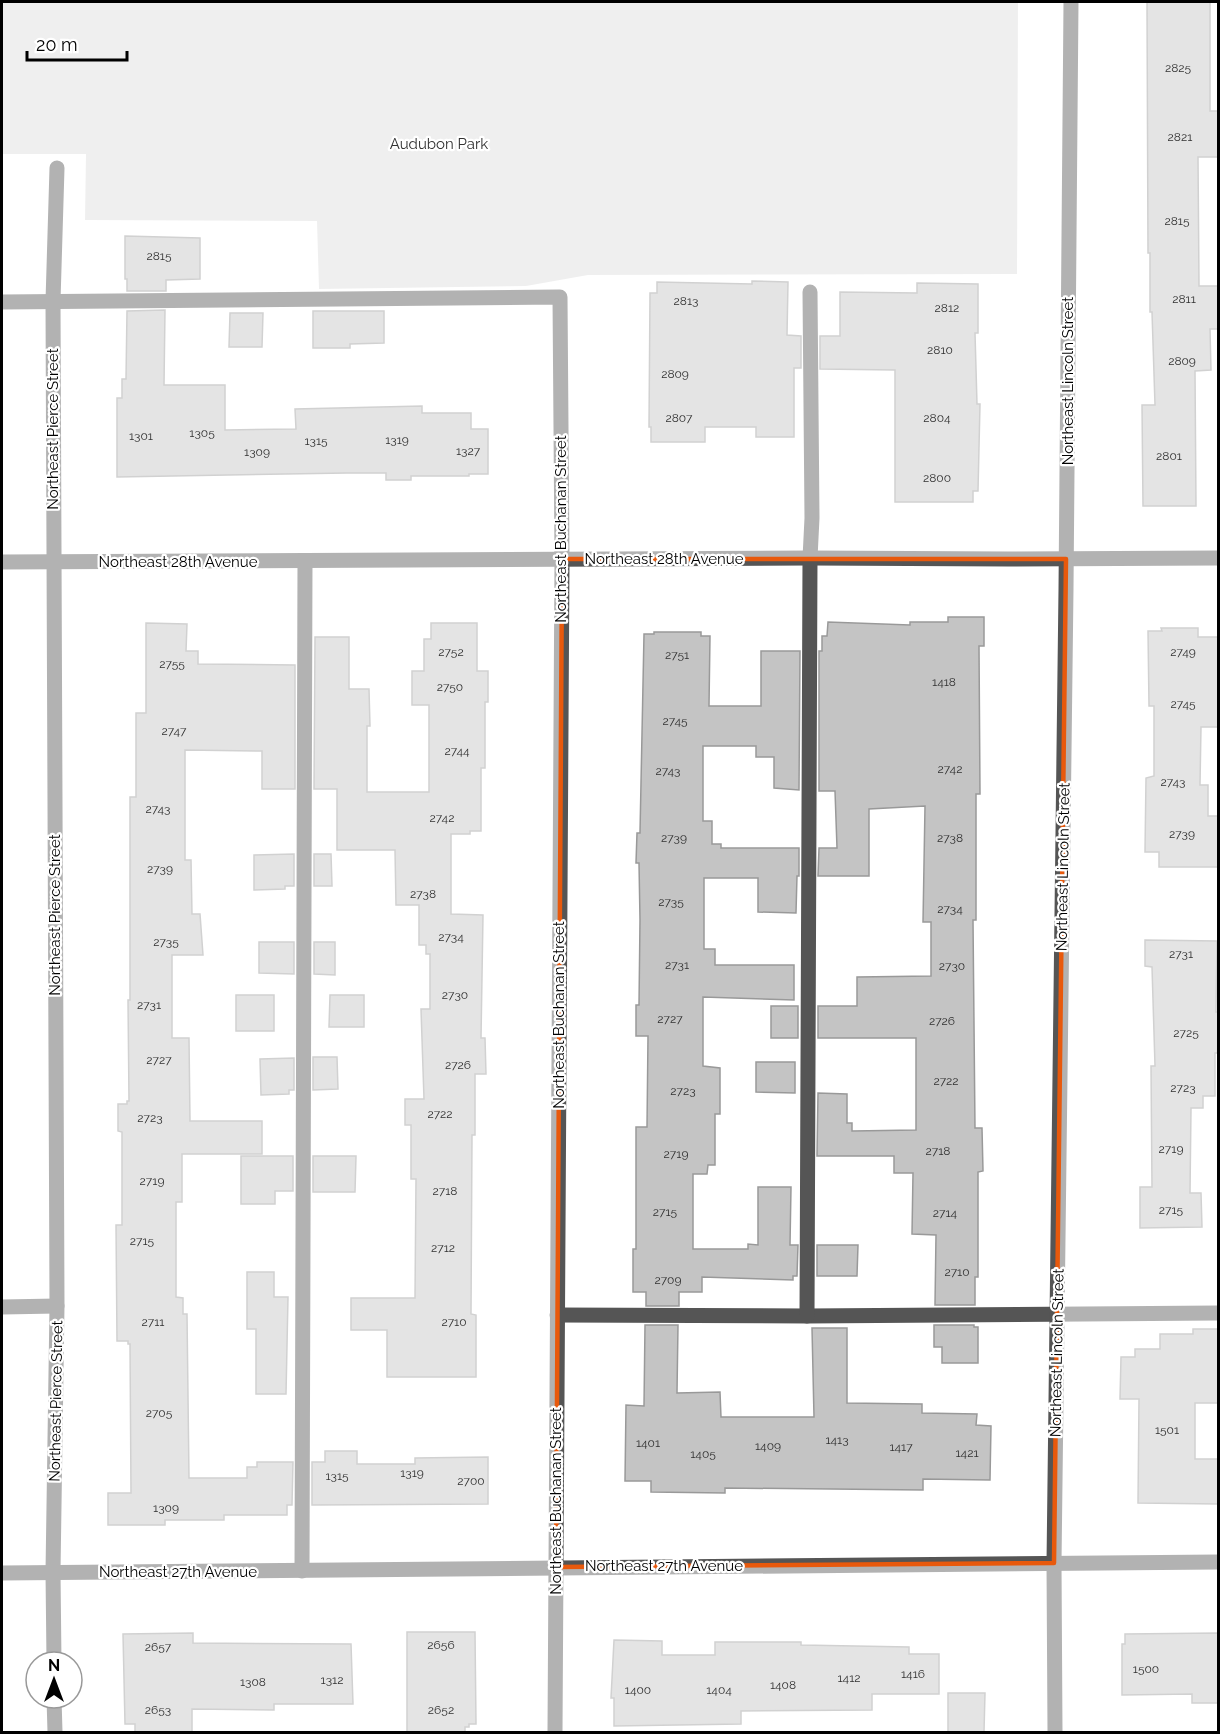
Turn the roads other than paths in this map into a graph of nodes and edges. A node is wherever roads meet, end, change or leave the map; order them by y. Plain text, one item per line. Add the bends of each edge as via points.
1 (1071, 2) edge
2 (57, 168) dead end
3 (810, 292) dead end
4 (53, 301) junction
5 (2, 302) edge
6 (810, 558) junction
7 (1218, 558) edge
8 (562, 559) junction
9 (1066, 559) junction
10 (305, 561) junction
11 (2, 562) edge
12 (53, 562) junction
13 (57, 1306) junction
14 (2, 1307) edge
15 (1218, 1312) edge
16 (557, 1315) junction
17 (1057, 1315) junction
18 (807, 1316) junction
19 (1218, 1562) edge
20 (1054, 1563) junction
21 (556, 1567) junction
22 (302, 1571) junction
23 (53, 1572) junction
24 (2, 1573) edge
25 (54, 1650) edge
26 (54, 1710) edge
27 (55, 1732) edge
28 (555, 1732) edge
29 (1055, 1732) edge

1 - 9 street, Northeast Lincoln Street
2 - 4 street, Northeast Pierce Street
3 - 6 street
4 - 5 street
4 - 8 street, Northeast Buchanan Street via 560,297
4 - 12 street, Northeast Pierce Street
6 - 8 street, Northeast 28th Avenue
6 - 9 street, Northeast 28th Avenue
6 - 18 street
7 - 9 street, Northeast 28th Avenue
8 - 10 street, Northeast 28th Avenue
8 - 16 street, Northeast Buchanan Street
9 - 17 street, Northeast Lincoln Street
10 - 12 street, Northeast 28th Avenue
10 - 22 street
11 - 12 street, Northeast 28th Avenue
12 - 13 street, Northeast Pierce Street
13 - 14 street
13 - 23 street, Northeast Pierce Street
15 - 17 street
16 - 18 street
16 - 21 street, Northeast Buchanan Street
17 - 18 street
17 - 20 street, Northeast Lincoln Street
19 - 20 street, Northeast 27th Avenue
20 - 21 street, Northeast 27th Avenue
20 - 29 street, Northeast Lincoln Street
21 - 22 street, Northeast 27th Avenue
21 - 28 street, Northeast Buchanan Street
22 - 23 street, Northeast 27th Avenue
23 - 24 street, Northeast 27th Avenue
23 - 25 street, Northeast Pierce Street
26 - 27 street

